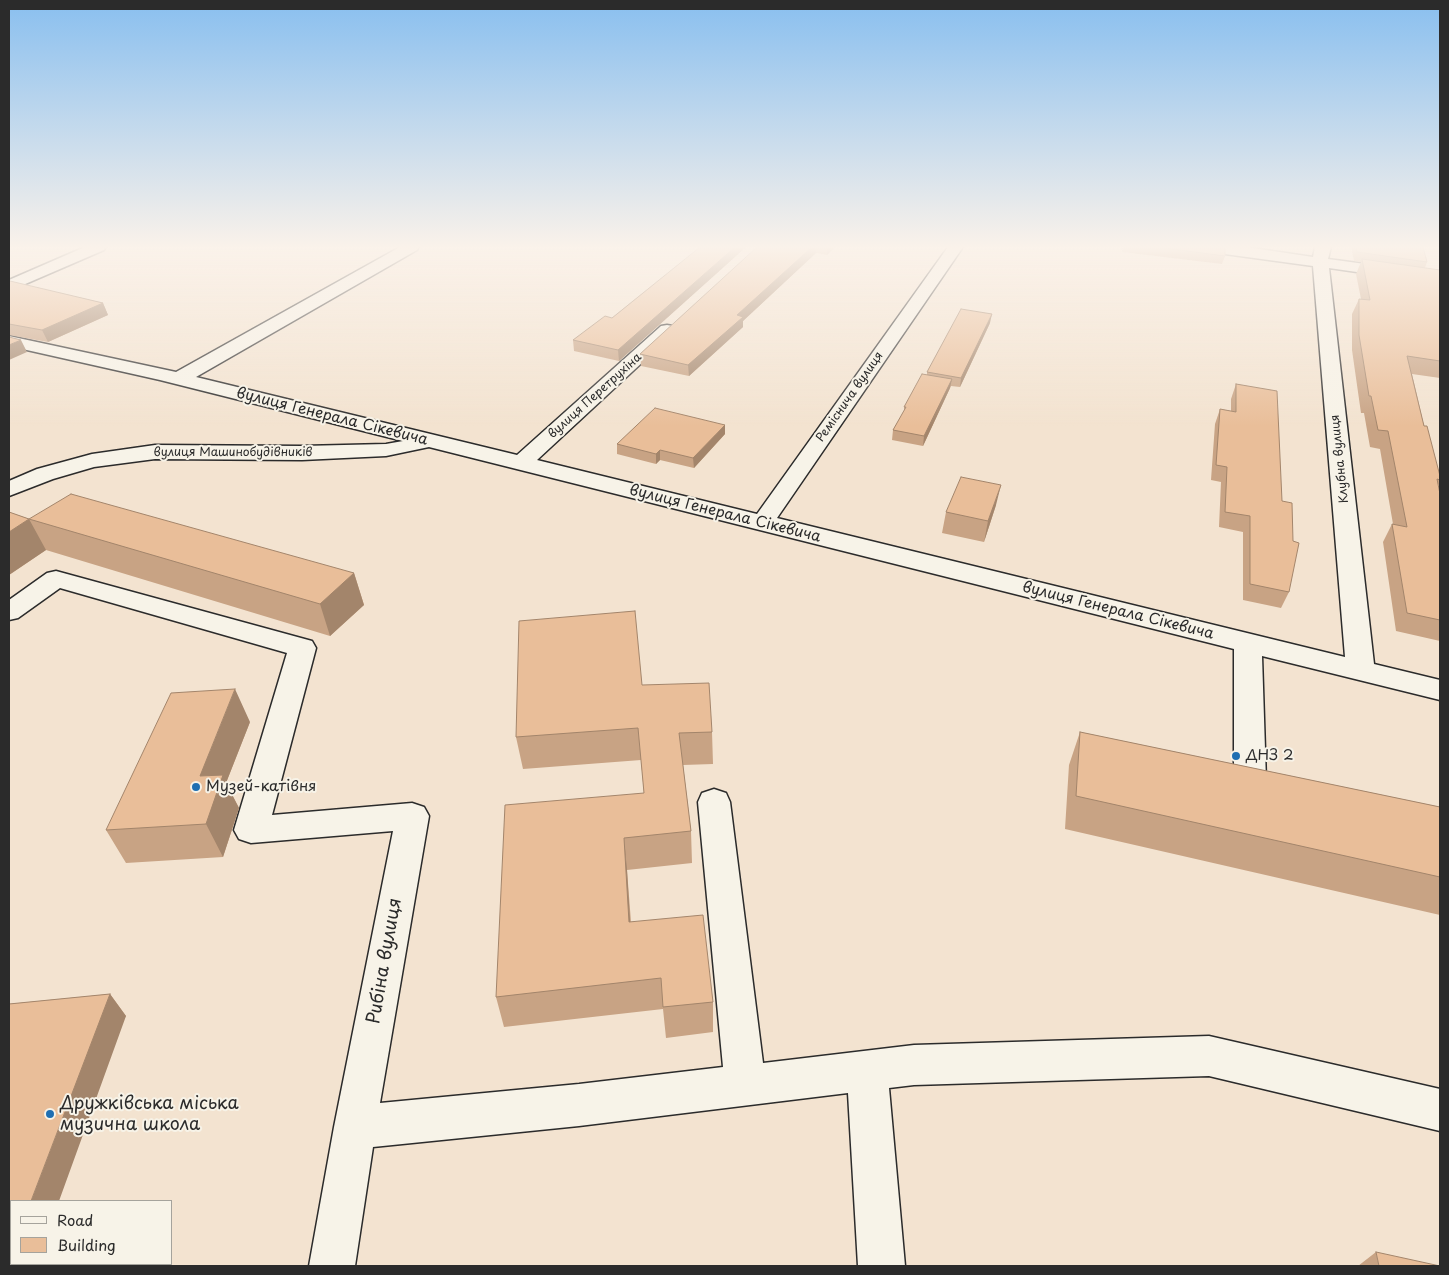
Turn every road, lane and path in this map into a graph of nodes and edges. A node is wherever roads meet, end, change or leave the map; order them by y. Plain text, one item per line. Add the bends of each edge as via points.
1 (307, 306) edge
2 (914, 306) edge
3 (1327, 306) edge
4 (679, 319) edge
5 (9, 341) edge
6 (178, 379) junction
7 (432, 442) junction
8 (520, 464) junction
9 (9, 467) edge
10 (45, 474) junction
11 (9, 489) edge
12 (762, 523) junction
13 (9, 612) edge
14 (1248, 643) junction
15 (1360, 670) junction
16 (1440, 690) edge
17 (1250, 781) edge
18 (714, 802) dead end
19 (867, 1070) junction
20 (745, 1085) junction
21 (1440, 1110) edge
22 (355, 1128) junction
23 (332, 1266) edge
24 (882, 1266) edge

1 - 6 street
2 - 12 street, Реміснича вулиця
3 - 15 street, Клубна вулиця
4 - 8 street, вулиця Перетрухіна
5 - 6 street, вулиця Генерала Сікевича
6 - 7 street, вулиця Генерала Сікевича
7 - 8 street, вулиця Генерала Сікевича
7 - 10 street, вулиця Машинобудівників via 386,450 312,453 155,452 92,461
8 - 12 street, вулиця Генерала Сікевича
9 - 10 street
10 - 11 street, вулиця Машинобудівників
12 - 14 street, вулиця Генерала Сікевича
13 - 22 street, Рибіна вулиця via 56,579 302,648 251,830 412,816
14 - 15 street, вулиця Генерала Сікевича
14 - 17 street
15 - 16 street, вулиця Генерала Сікевича
18 - 20 street
19 - 20 street
19 - 21 street via 914,1065 1209,1056
19 - 24 street
20 - 22 street
22 - 23 street, Рибіна вулиця

